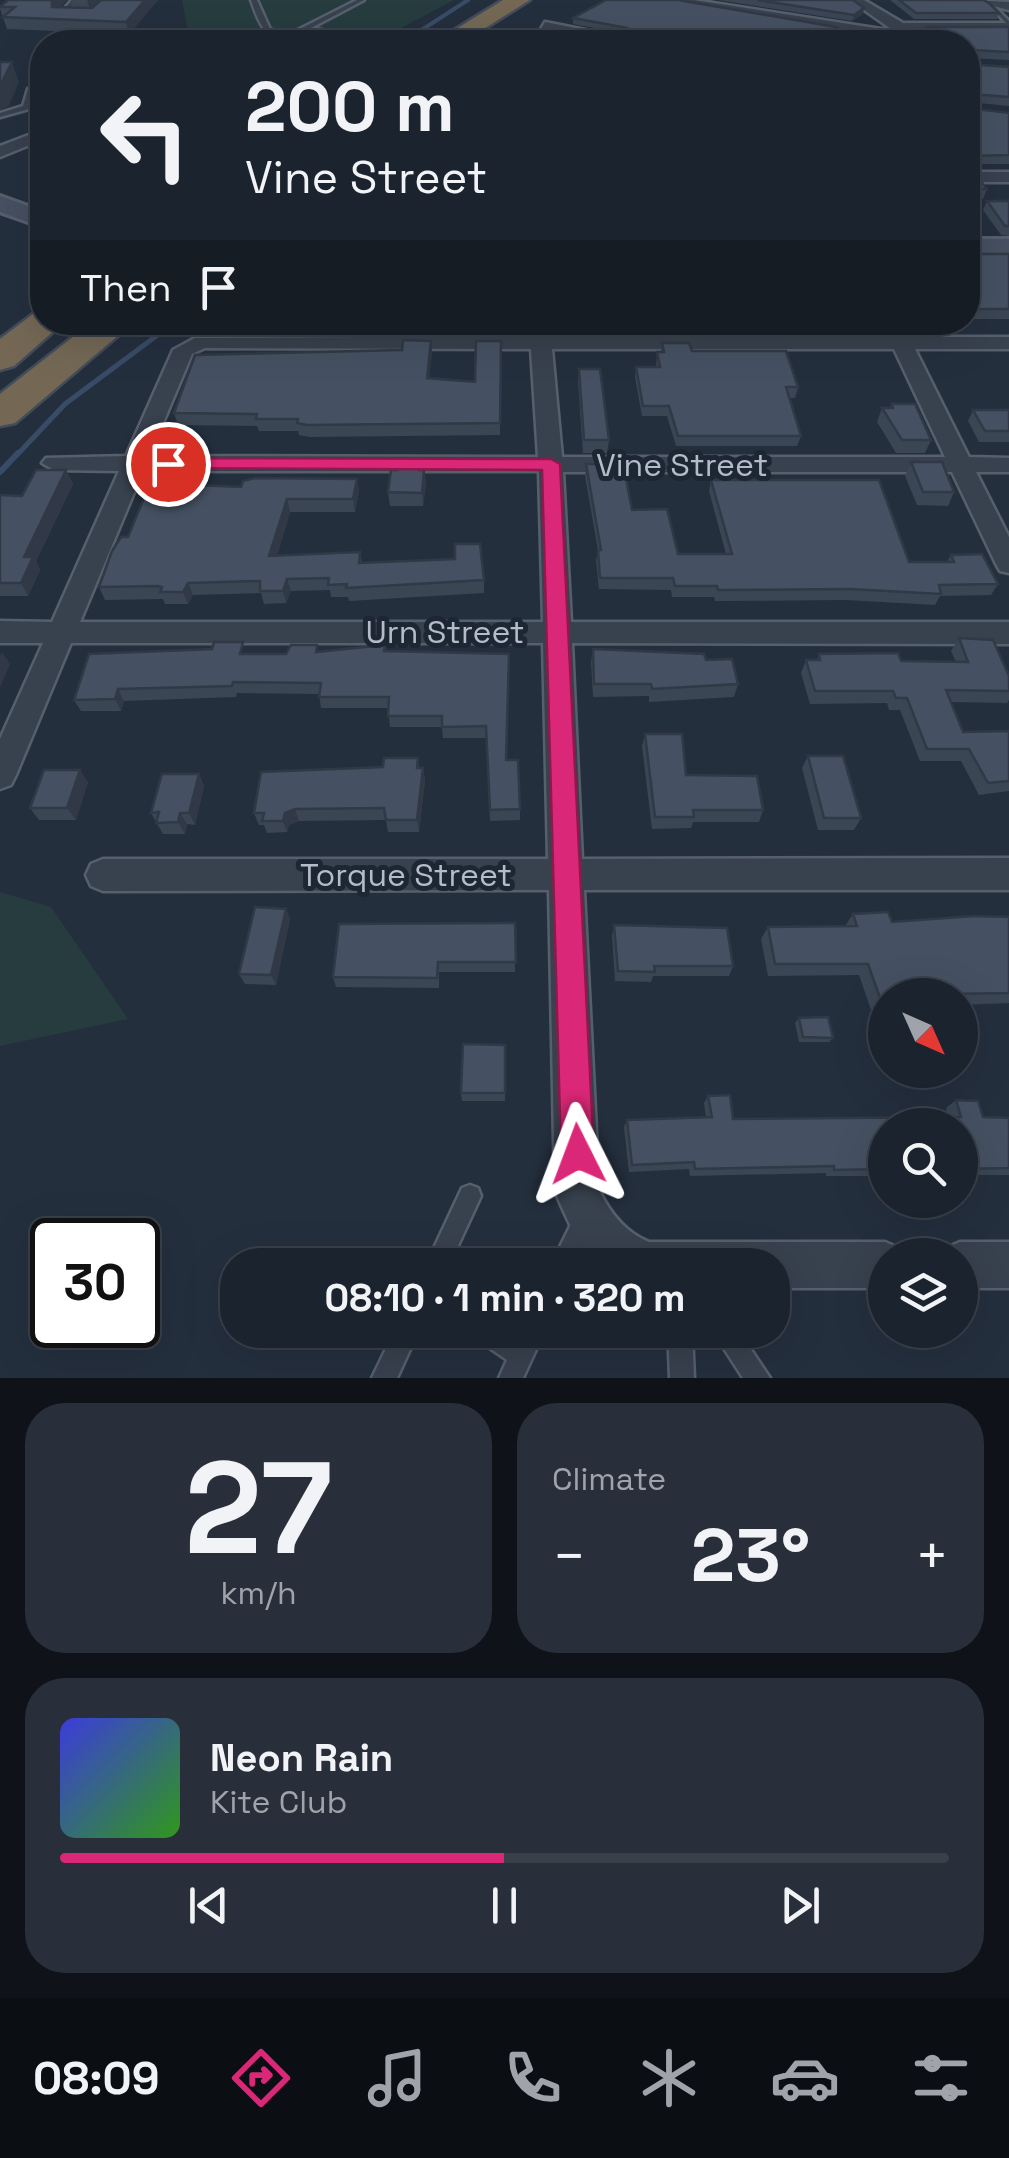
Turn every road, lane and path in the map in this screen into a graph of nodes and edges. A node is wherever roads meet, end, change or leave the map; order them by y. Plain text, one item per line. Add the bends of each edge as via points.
1 (75, 0) edge
2 (254, 0) edge
3 (361, 0) edge
4 (520, 0) edge
5 (672, 0) edge
6 (856, 0) edge
7 (974, 0) edge
8 (1000, 5) edge
9 (76, 15) edge
10 (546, 16) joint
11 (1009, 25) edge
12 (267, 30) edge
13 (309, 30) edge
14 (468, 30) edge
15 (515, 30) edge
16 (589, 30) edge
17 (868, 30) edge
18 (895, 30) edge
19 (955, 30) edge
20 (30, 95) edge
21 (0, 115) edge
22 (30, 139) edge
23 (0, 152) edge
24 (980, 177) edge
25 (1009, 177) edge
26 (0, 203) edge
27 (30, 215) edge
28 (980, 247) edge
29 (1009, 247) edge
30 (30, 335) edge
31 (100, 335) edge
32 (106, 335) edge
33 (438, 335) edge
34 (539, 335) edge
35 (897, 335) edge
36 (919, 335) edge
37 (1009, 343) edge
38 (0, 358) edge
39 (50, 376) junction
40 (0, 414) edge
41 (54, 464) dead end
42 (135, 464) junction
43 (551, 464) junction
44 (961, 465) junction
45 (1009, 466) edge
46 (1009, 564) edge
47 (0, 632) edge
48 (62, 632) junction
49 (556, 632) junction
50 (1009, 633) edge
51 (0, 776) edge
52 (103, 874) dead end
53 (565, 874) junction
54 (1009, 874) edge
55 (470, 1196) dead end
56 (587, 1216) junction
57 (446, 1248) edge
58 (571, 1248) edge
59 (615, 1248) edge
60 (790, 1264) edge
61 (868, 1264) edge
62 (978, 1265) edge
63 (1009, 1265) edge
64 (398, 1348) edge
65 (499, 1348) edge
66 (681, 1348) edge
67 (737, 1348) edge
68 (516, 1367) edge
69 (384, 1378) edge
70 (682, 1378) edge
71 (758, 1378) edge

1 - 9 lane via 60,15
2 - 12 lane
3 - 13 lane
4 - 14 highway
5 - 17 street
6 - 18 street
7 - 8 street
8 - 11 lane
10 - 15 highway
10 - 16 street
11 - 19 street
20 - 21 lane via 26,107
22 - 23 street
24 - 25 street
26 - 27 street
28 - 29 street
30 - 38 highway
31 - 39 highway
32 - 39 highway
33 - 42 street via 202,342 182,350
34 - 43 street
35 - 44 street
36 - 37 street
39 - 40 highway
41 - 42 street, Vine Street
42 - 43 street, Vine Street
42 - 48 street
43 - 44 street, Vine Street
43 - 49 street
44 - 45 street, Vine Street
44 - 46 street
47 - 48 street, Urn Street
48 - 49 street, Urn Street
48 - 51 street
49 - 50 street, Urn Street
49 - 53 street
52 - 53 street, Torque Street
53 - 54 street, Torque Street
53 - 56 street via 577,1192
55 - 57 lane
56 - 58 lane
56 - 59 street
60 - 61 street
62 - 63 street
64 - 69 lane
65 - 68 lane
66 - 70 lane
67 - 71 lane

